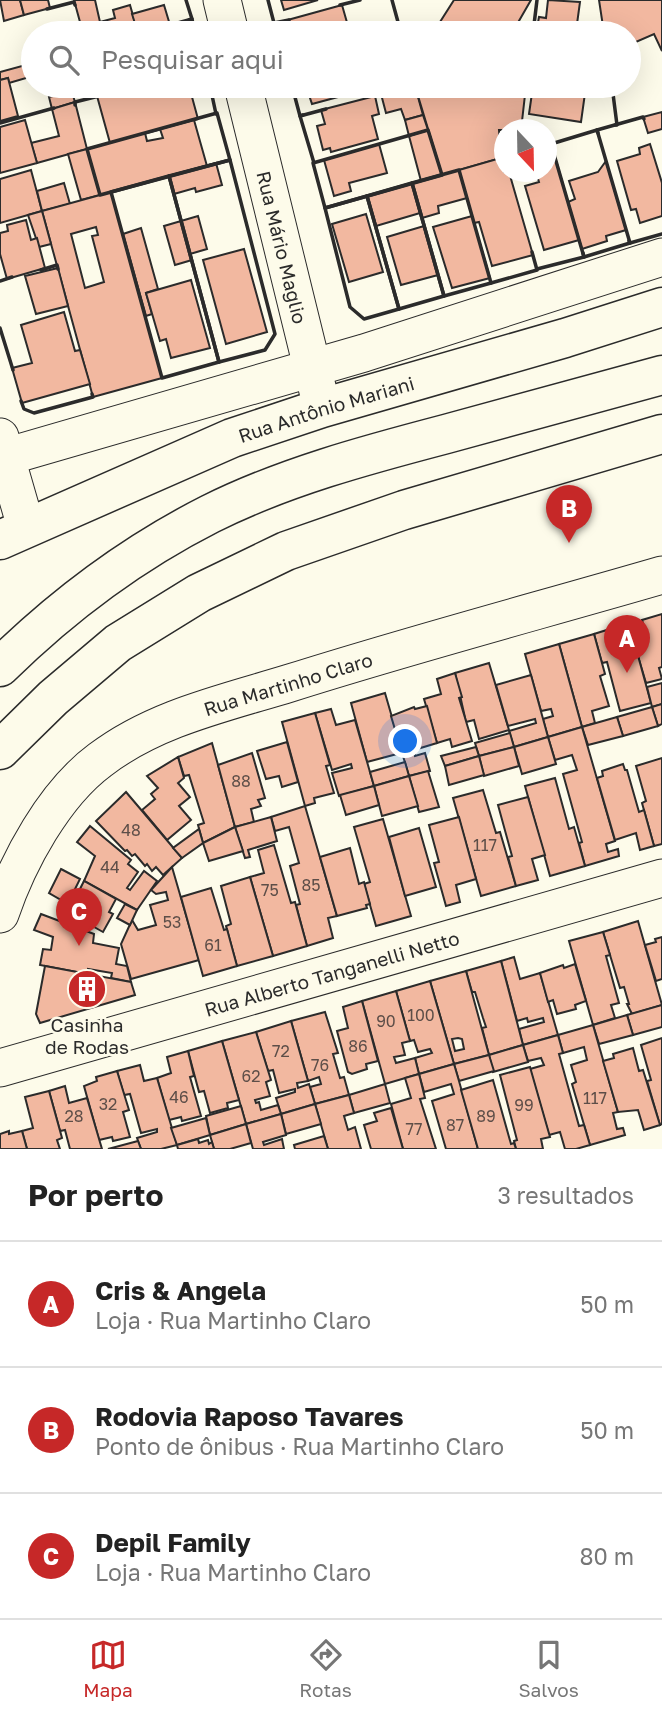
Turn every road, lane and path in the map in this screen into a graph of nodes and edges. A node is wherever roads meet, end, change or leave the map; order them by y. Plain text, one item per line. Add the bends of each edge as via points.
1 (222, 0) edge
2 (227, 21) edge
3 (246, 98) edge
4 (662, 257) edge
5 (662, 307) edge
6 (313, 368) junction
7 (662, 375) edge
8 (322, 408) junction
9 (662, 434) edge
10 (3, 447) edge
11 (13, 534) edge
12 (662, 575) edge
13 (0, 667) edge
14 (0, 750) edge
15 (662, 878) edge
16 (0, 914) edge
17 (0, 1068) edge

1 - 2 street
3 - 6 street, Rua Mário Maglio
4 - 6 street
5 - 8 main road, Rua Antônio Mariani
6 - 8 street, Rua Mário Maglio
6 - 10 street
7 - 13 main road via 362,456 210,514 130,560 30,637
8 - 11 main road, Rua Antônio Mariani via 232,438
9 - 14 main road via 404,510 273,557 199,593 118,643
10 - 11 street
12 - 16 street, Rua Martinho Claro via 348,665 138,735 77,780 55,807 29,848
15 - 17 street, Rua Alberto Tanganelli Netto

